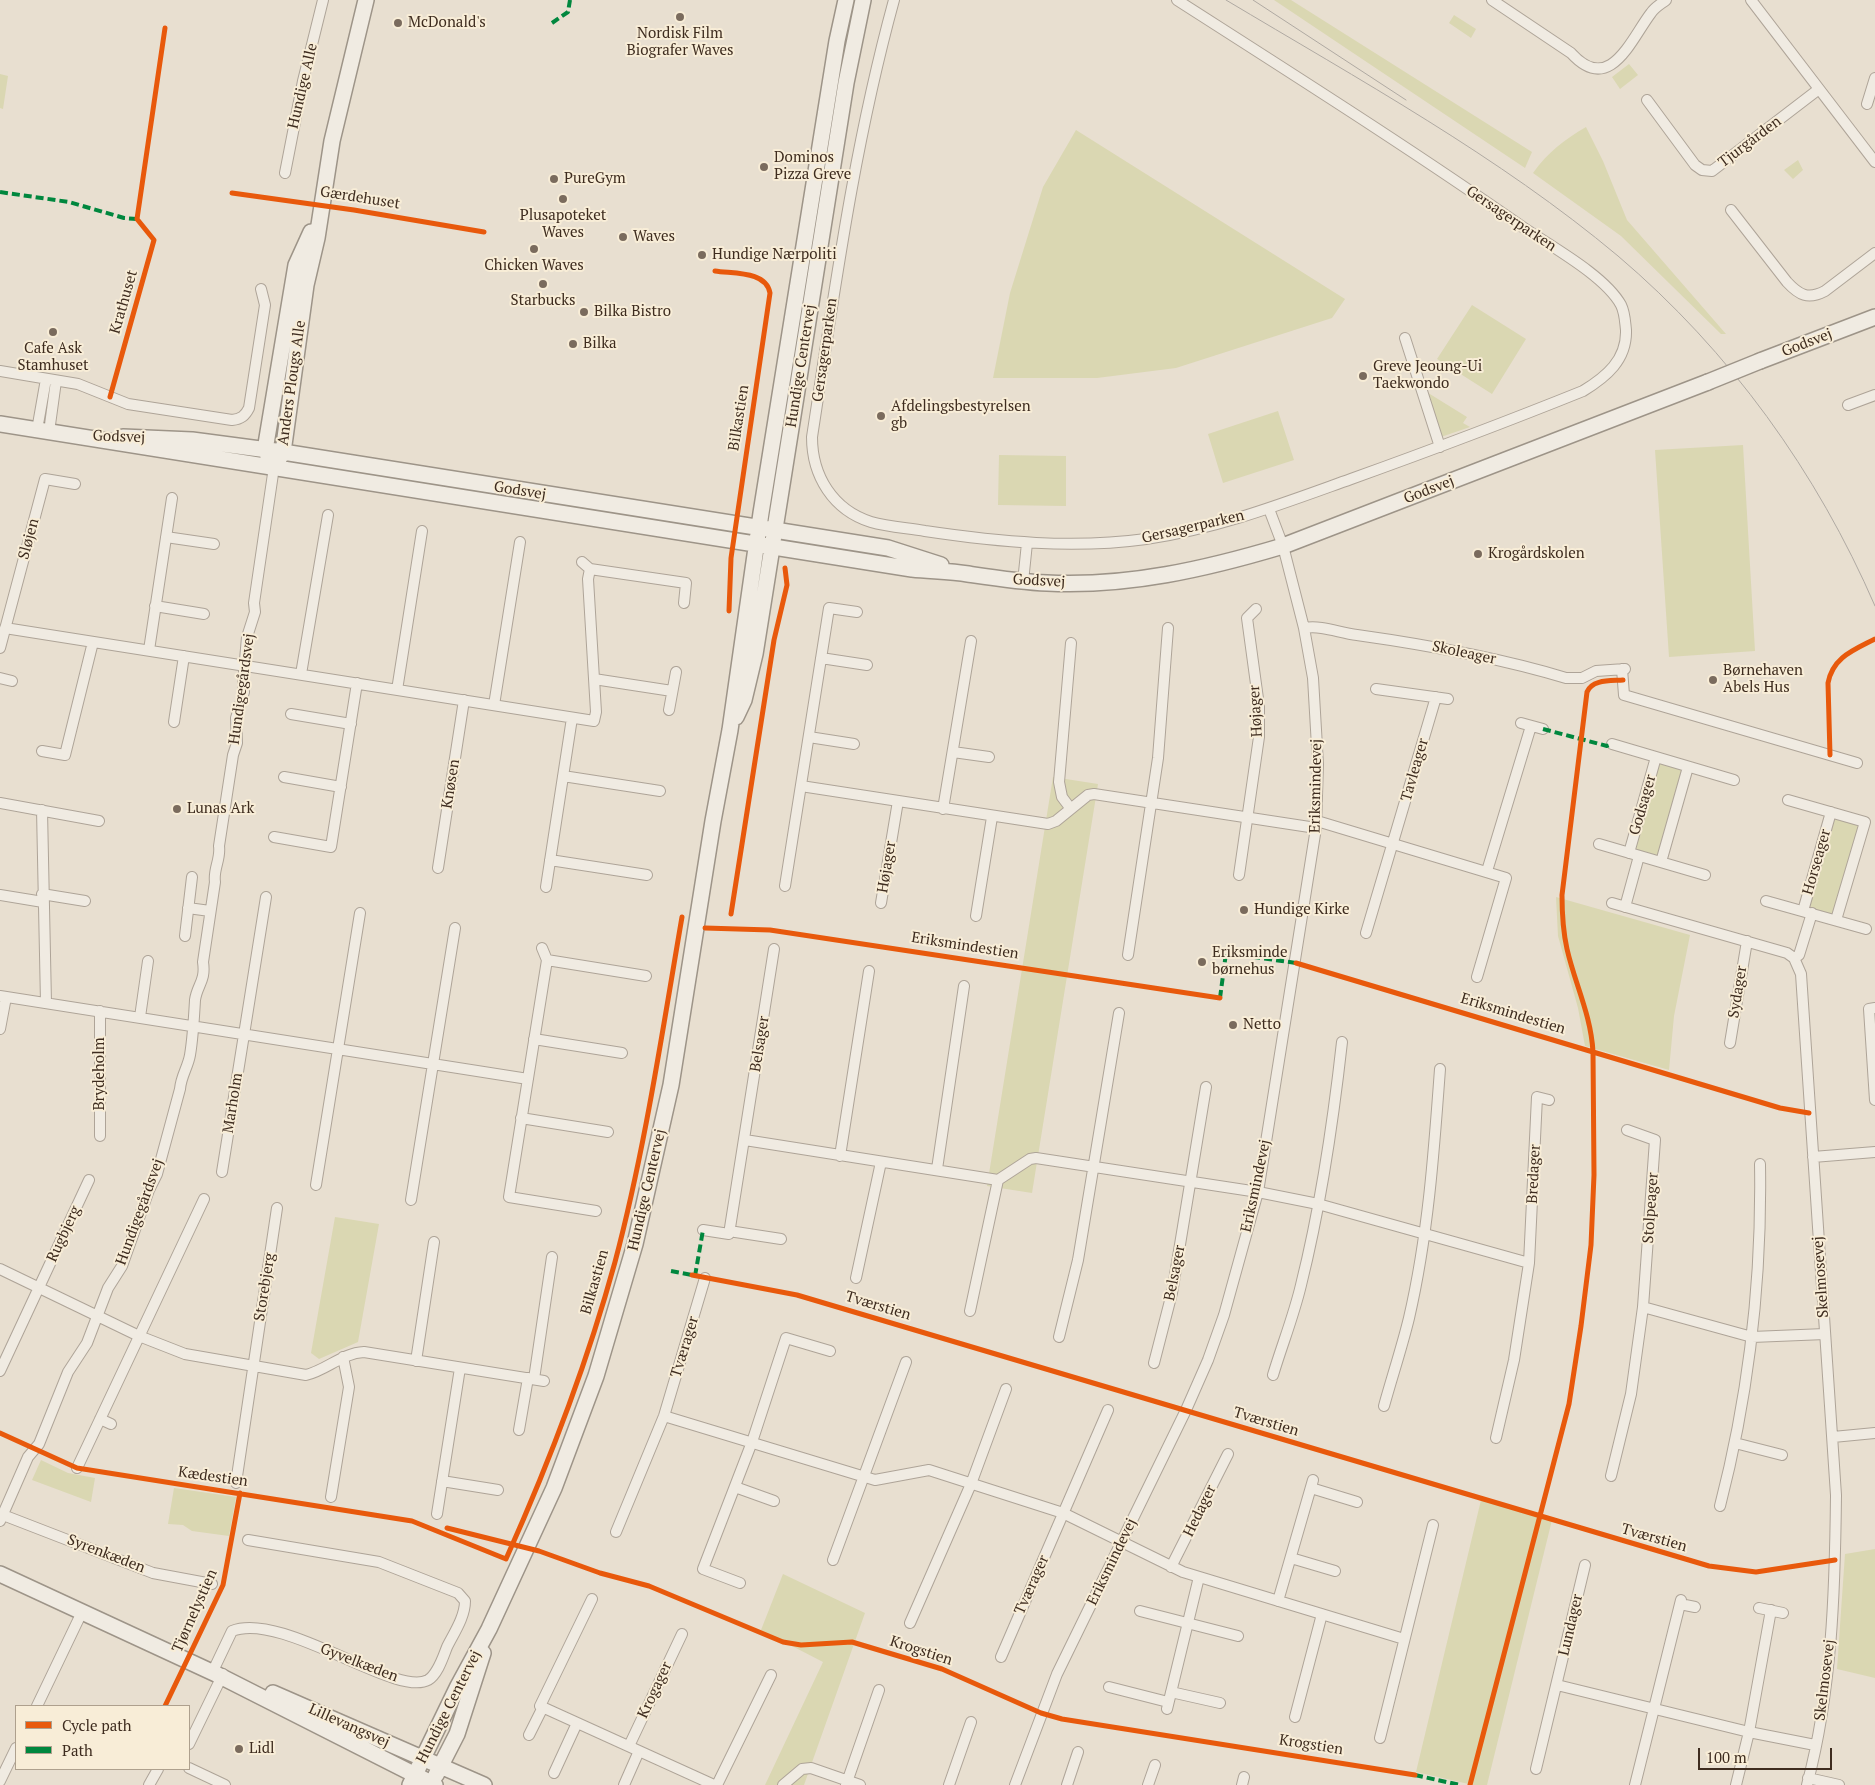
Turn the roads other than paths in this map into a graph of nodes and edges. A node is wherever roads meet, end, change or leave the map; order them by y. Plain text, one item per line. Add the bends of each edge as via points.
1 (323, 0) edge
2 (366, 0) edge
3 (846, 0) edge
4 (863, 0) edge
5 (894, 0) edge
6 (1177, 0) edge
7 (1492, 0) edge
8 (1666, 0) edge
9 (1751, 0) edge
10 (1875, 78) edge
11 (1819, 89) junction
12 (1648, 100) dead end
13 (1867, 104) dead end
14 (1875, 162) edge
15 (286, 173) dead end
16 (1731, 210) dead end
17 (320, 212) junction
18 (1875, 253) edge
19 (261, 289) dead end
20 (1875, 317) edge
21 (1405, 338) dead end
22 (0, 371) edge
23 (51, 380) junction
24 (1875, 395) edge
25 (1848, 405) dead end
26 (0, 424) edge
27 (43, 431) junction
28 (69, 435) junction
29 (1440, 446) junction
30 (265, 450) junction
31 (283, 452) junction
32 (274, 467) junction
33 (75, 484) dead end
34 (172, 498) dead end
35 (1269, 509) junction
36 (328, 515) dead end
37 (758, 528) junction
38 (774, 530) junction
39 (422, 532) dead end
40 (166, 537) junction
41 (520, 542) dead end
42 (1027, 543) junction
43 (214, 544) dead end
44 (756, 544) junction
45 (1283, 546) junction
46 (772, 547) junction
47 (967, 573) junction
48 (1022, 582) junction
49 (684, 603) dead end
50 (155, 606) junction
51 (1256, 609) dead end
52 (857, 612) dead end
53 (204, 614) dead end
54 (5, 628) junction
55 (1168, 628) dead end
56 (1304, 628) junction
57 (971, 640) dead end
58 (94, 642) junction
59 (1070, 643) dead end
60 (0, 648) edge
61 (149, 650) junction
62 (184, 656) junction
63 (821, 658) junction
64 (245, 665) junction
65 (867, 665) dead end
66 (676, 672) dead end
67 (301, 674) junction
68 (0, 678) edge
69 (594, 679) junction
70 (12, 681) dead end
71 (357, 683) junction
72 (1376, 689) dead end
73 (397, 690) junction
74 (672, 691) junction
75 (1436, 697) junction
76 (1448, 699) dead end
77 (464, 700) junction
78 (494, 705) junction
79 (669, 710) dead end
80 (290, 714) dead end
81 (572, 718) junction
82 (174, 722) dead end
83 (351, 724) junction
84 (1543, 729) dead end
85 (730, 730) junction
86 (809, 737) junction
87 (854, 744) dead end
88 (1612, 744) dead end
89 (42, 751) dead end
90 (953, 752) junction
91 (989, 757) dead end
92 (1656, 757) junction
93 (1857, 763) dead end
94 (1688, 767) junction
95 (563, 776) junction
96 (284, 777) dead end
97 (1734, 780) dead end
98 (341, 786) junction
99 (801, 786) junction
100 (660, 791) dead end
101 (1788, 800) dead end
102 (898, 801) junction
103 (1152, 802) junction
104 (0, 803) edge
105 (943, 809) junction
106 (1070, 809) junction
107 (42, 810) junction
108 (1831, 812) junction
109 (992, 817) junction
110 (1248, 818) junction
111 (99, 821) dead end
112 (1317, 824) junction
113 (274, 837) dead end
114 (1394, 843) junction
115 (1599, 844) dead end
116 (1634, 854) junction
117 (550, 860) junction
118 (1661, 862) junction
119 (438, 868) dead end
120 (1487, 871) junction
121 (648, 875) dead end
122 (1239, 875) dead end
123 (1705, 875) dead end
124 (192, 877) dead end
125 (785, 886) dead end
126 (546, 887) dead end
127 (0, 895) edge
128 (266, 897) dead end
129 (42, 898) junction
130 (85, 901) dead end
131 (1766, 901) dead end
132 (881, 903) dead end
133 (1612, 904) dead end
134 (1624, 907) junction
135 (188, 908) junction
136 (210, 910) junction
137 (1807, 912) junction
138 (360, 913) dead end
139 (976, 916) dead end
140 (1836, 920) junction
141 (455, 928) dead end
142 (1866, 929) dead end
143 (1366, 933) dead end
144 (185, 936) dead end
145 (1746, 940) junction
146 (542, 948) dead end
147 (774, 949) dead end
148 (1128, 955) dead end
149 (1794, 958) junction
150 (547, 960) junction
151 (148, 961) dead end
152 (869, 970) dead end
153 (646, 976) dead end
154 (1477, 977) dead end
155 (964, 986) dead end
156 (3, 996) edge
157 (46, 1003) junction
158 (1875, 1008) edge
159 (100, 1012) junction
160 (1119, 1013) dead end
161 (140, 1017) junction
162 (194, 1026) junction
163 (0, 1030) edge
164 (244, 1034) junction
165 (534, 1039) junction
166 (1342, 1042) dead end
167 (1730, 1043) dead end
168 (338, 1049) junction
169 (622, 1053) dead end
170 (433, 1064) junction
171 (1440, 1069) dead end
172 (528, 1080) junction
173 (1206, 1087) dead end
174 (1550, 1100) dead end
175 (1875, 1100) edge
176 (521, 1118) junction
177 (1627, 1130) dead end
178 (608, 1132) dead end
179 (100, 1136) dead end
180 (745, 1140) junction
181 (1875, 1152) edge
182 (840, 1156) junction
183 (1813, 1157) junction
184 (881, 1162) junction
185 (1760, 1164) dead end
186 (1093, 1166) junction
187 (937, 1169) junction
188 (222, 1172) dead end
189 (89, 1180) dead end
190 (998, 1180) junction
191 (1192, 1182) junction
192 (316, 1185) dead end
193 (1258, 1192) junction
194 (509, 1197) junction
195 (204, 1198) dead end
196 (411, 1200) dead end
197 (1318, 1204) junction
198 (501, 1206) dead end
199 (278, 1208) dead end
200 (596, 1211) dead end
201 (703, 1230) dead end
202 (729, 1231) junction
203 (1424, 1232) junction
204 (780, 1239) dead end
205 (434, 1242) dead end
206 (552, 1257) dead end
207 (1528, 1263) junction
208 (0, 1269) edge
209 (705, 1278) dead end
210 (856, 1278) dead end
211 (39, 1288) junction
212 (1643, 1307) junction
213 (970, 1311) dead end
214 (97, 1315) junction
215 (1824, 1334) junction
216 (139, 1336) junction
217 (1059, 1337) dead end
218 (1752, 1337) junction
219 (830, 1351) dead end
220 (343, 1357) junction
221 (416, 1361) junction
222 (906, 1362) dead end
223 (1154, 1363) dead end
224 (254, 1366) junction
225 (460, 1368) junction
226 (0, 1371) edge
227 (1273, 1375) dead end
228 (535, 1380) junction
229 (1006, 1389) dead end
230 (1384, 1406) dead end
231 (1108, 1410) dead end
232 (664, 1416) junction
233 (100, 1419) junction
234 (111, 1424) dead end
235 (519, 1430) dead end
236 (1875, 1433) edge
237 (1833, 1437) junction
238 (1496, 1438) dead end
239 (752, 1442) junction
240 (1735, 1443) junction
241 (1228, 1454) dead end
242 (1782, 1455) dead end
243 (77, 1468) dead end
244 (1611, 1476) dead end
245 (865, 1477) junction
246 (442, 1481) junction
247 (236, 1483) dead end
248 (970, 1484) junction
249 (735, 1487) junction
250 (498, 1490) dead end
251 (331, 1498) dead end
252 (774, 1502) dead end
253 (1357, 1502) dead end
254 (1720, 1506) dead end
255 (1063, 1513) junction
256 (436, 1514) dead end
257 (1, 1518) edge
258 (1432, 1525) dead end
259 (616, 1532) dead end
260 (248, 1540) dead end
261 (1122, 1543) junction
262 (1291, 1558) junction
263 (833, 1560) dead end
264 (1585, 1565) dead end
265 (1171, 1567) junction
266 (1335, 1571) dead end
267 (0, 1574) edge
268 (1198, 1577) junction
269 (740, 1583) dead end
270 (212, 1584) dead end
271 (592, 1599) dead end
272 (1278, 1601) junction
273 (1695, 1607) dead end
274 (1759, 1608) dead end
275 (1771, 1610) junction
276 (1140, 1611) dead end
277 (82, 1612) junction
278 (1783, 1613) dead end
279 (1322, 1614) junction
280 (910, 1623) dead end
281 (1188, 1623) junction
282 (489, 1629) junction
283 (682, 1634) dead end
284 (1238, 1636) dead end
285 (1404, 1638) junction
286 (1001, 1657) dead end
287 (219, 1674) junction
288 (771, 1674) dead end
289 (1557, 1685) junction
290 (1109, 1687) dead end
291 (879, 1690) dead end
292 (1169, 1701) junction
293 (1220, 1704) dead end
294 (37, 1705) edge
295 (543, 1707) junction
296 (1653, 1709) junction
297 (1295, 1717) dead end
298 (971, 1722) dead end
299 (577, 1723) junction
300 (1749, 1732) junction
301 (529, 1735) dead end
302 (1380, 1738) dead end
303 (190, 1742) edge
304 (1815, 1745) junction
305 (629, 1746) junction
306 (15, 1750) edge
307 (639, 1751) junction
308 (1078, 1752) dead end
309 (422, 1759) junction
310 (1155, 1765) dead end
311 (441, 1766) junction
312 (190, 1768) edge
313 (1536, 1768) dead end
314 (157, 1770) edge
315 (554, 1773) dead end
316 (412, 1780) edge
317 (0, 1781) edge
318 (699, 1782) edge
319 (1807, 1782) edge
320 (847, 1783) edge
321 (432, 1784) edge
322 (149, 1785) edge
323 (225, 1785) edge
324 (484, 1785) edge
325 (624, 1785) edge
326 (715, 1785) edge
327 (783, 1785) edge
328 (860, 1785) edge
329 (949, 1785) edge
330 (1015, 1785) edge
331 (1067, 1785) edge
332 (1148, 1785) edge
333 (1635, 1785) edge
334 (1736, 1785) edge
335 (1839, 1785) edge

1 - 15 street, Hundige Alle via 303,81
2 - 17 street, Anders Plougs Alle via 347,74
3 - 37 street, Hundige Centervej
4 - 38 street, Hundige Centervej via 846,83
5 - 42 street, Gersagerparken via 869,97 846,209 812,437 815,467 821,481 841,505 854,515 872,522
6 - 29 street, Gersagerparken via 1489,203 1602,281 1621,306 1625,319 1624,350 1603,379 1583,391
7 - 8 street via 1580,62 1599,69 1611,66 1624,56 1652,10
9 - 11 street
10 - 13 street
11 - 12 street, Tjurgården via 1712,170 1695,166
11 - 14 street
16 - 18 street via 1787,282 1805,296 1817,295
17 - 30 street, Anders Plougs Alle via 296,265
17 - 31 street, Anders Plougs Alle via 306,285
19 - 23 street via 265,305 250,408 239,419 128,404 78,384
20 - 45 street, Godsvej, bridge
21 - 29 street
22 - 23 street
23 - 27 street
24 - 25 street
26 - 27 street, Godsvej
27 - 28 street, Godsvej
28 - 30 street, Godsvej via 192,440
28 - 32 street, Godsvej
29 - 35 street, Gersagerparken
30 - 31 street, Godsvej
30 - 32 street, Anders Plougs Alle
31 - 32 street, Anders Plougs Alle
31 - 37 street, Godsvej
32 - 44 street, Godsvej
32 - 64 street, Hundigegårdsvej
33 - 54 street, Sløjen via 45,479
34 - 40 street
35 - 42 street, Gersagerparken via 1147,539 1093,544
35 - 45 street
36 - 67 street
37 - 38 street, Godsvej
37 - 44 street, Hundige Centervej
38 - 46 street, Hundige Centervej
38 - 47 street, Godsvej via 888,548
39 - 73 street
40 - 43 street
40 - 50 street
41 - 78 street
42 - 48 street
44 - 46 street, Godsvej
44 - 85 street, Hundige Centervej
45 - 48 street, Godsvej via 1216,566 1143,579 1083,583
45 - 56 street, Eriksmindevej
46 - 47 street, Godsvej via 912,569
46 - 85 street, Hundige Centervej via 753,663 744,700
47 - 48 street, Godsvej
49 - 69 street via 686,582 586,566
50 - 53 street
50 - 61 street
51 - 110 street, Højager via 1247,618 1259,738
52 - 63 street via 829,608
54 - 58 street
54 - 60 street, Sløjen
55 - 103 street
56 - 93 street, Skoleager via 1323,628 1469,653 1566,678 1623,669 1624,696
56 - 112 street, Eriksmindevej via 1316,718
57 - 90 street
58 - 61 street
58 - 89 street via 65,755
59 - 106 street via 1059,782 1062,797
61 - 62 street
62 - 64 street
62 - 82 street
63 - 65 street
63 - 86 street
64 - 67 street
64 - 136 street, Hundigegårdsvej via 221,855 214,874
66 - 74 street
67 - 71 street
68 - 70 street
69 - 74 street
69 - 81 street via 594,721
71 - 73 street
71 - 83 street
72 - 75 street
73 - 77 street
74 - 79 street
75 - 76 street
75 - 114 street, Tavleager
77 - 78 street
77 - 119 street, Knøsen
78 - 81 street
80 - 83 street
81 - 95 street
83 - 98 street
84 - 120 street via 1526,725
85 - 282 street, Hundige Centervej via 671,1085 635,1244 596,1376 554,1488
86 - 87 street
86 - 99 street
88 - 92 street, Godsager
90 - 91 street
90 - 105 street
92 - 94 street, Godsager
92 - 116 street, Godsager
94 - 97 street, Godsager
94 - 118 street
95 - 100 street
95 - 117 street
96 - 98 street
98 - 113 street via 331,846
99 - 102 street
99 - 125 street
101 - 108 street, Horseager
102 - 105 street
102 - 132 street, Højager
103 - 106 street via 1091,794
103 - 110 street
103 - 148 street
104 - 107 street
105 - 109 street
106 - 109 street via 1048,824
107 - 111 street
107 - 129 street
108 - 137 street, Horseager
108 - 140 street, Horseager via 1865,822
109 - 139 street
110 - 112 street
110 - 122 street, Højager
112 - 114 street
112 - 193 street, Eriksmindevej
114 - 120 street
114 - 143 street, Tavleager
115 - 116 street, Godsager
116 - 118 street, Godsager
116 - 134 street, Godsager
117 - 121 street
117 - 126 street
118 - 123 street, Godsager
120 - 154 street via 1506,878
124 - 135 street
127 - 129 street
128 - 164 street, Marholm
129 - 130 street
129 - 157 street
131 - 137 street, Horseager
133 - 134 street
134 - 145 street
135 - 136 street
135 - 144 street
136 - 162 street, Hundigegårdsvej via 203,962 205,974 195,1000
137 - 140 street, Horseager
137 - 149 street, Horseager via 1799,955
138 - 168 street
140 - 142 street, Horseager
141 - 170 street
145 - 149 street
145 - 167 street, Sydager
146 - 150 street
147 - 180 street, Belsager
149 - 183 street, Skelmosevej via 1800,974
150 - 153 street
150 - 165 street
151 - 161 street
152 - 182 street
155 - 187 street
156 - 157 street
156 - 163 street
157 - 159 street
158 - 175 street via 1869,1009
159 - 161 street
159 - 179 street, Brydeholm
160 - 186 street
161 - 162 street
162 - 164 street
162 - 214 street, Hundigegårdsvej via 190,1056 180,1080 157,1174 122,1266
164 - 168 street
164 - 188 street, Marholm
165 - 169 street
165 - 172 street
166 - 197 street via 1332,1130
168 - 170 street
168 - 192 street
170 - 172 street
170 - 196 street
171 - 203 street via 1433,1166
172 - 176 street
173 - 191 street, Belsager
174 - 207 street, Bredager via 1537,1097
176 - 178 street
176 - 194 street
177 - 212 street, Stolpeager via 1655,1140
180 - 182 street
180 - 202 street, Belsager
181 - 183 street
182 - 184 street
183 - 215 street, Skelmosevej
184 - 187 street
184 - 210 street
185 - 218 street via 1758,1278
186 - 190 street via 1036,1158
186 - 191 street
186 - 217 street via 1078,1260
187 - 190 street
189 - 211 street, Rugbjerg
190 - 213 street
191 - 193 street
191 - 223 street, Belsager via 1172,1293
193 - 197 street
193 - 261 street, Eriksmindevej via 1208,1360
194 - 198 street
194 - 200 street
195 - 216 street
197 - 203 street
197 - 227 street via 1301,1286
199 - 224 street, Storebjerg
201 - 202 street via 728,1234
202 - 204 street
203 - 207 street
203 - 230 street via 1409,1317
205 - 221 street
206 - 228 street
207 - 238 street, Bredager via 1514,1360
208 - 211 street
209 - 232 street, Tværager
211 - 214 street
211 - 226 street, Rugbjerg
212 - 218 street
212 - 244 street, Stolpeager via 1631,1394
214 - 216 street
214 - 257 street, Hundigegårdsvej via 87,1343 68,1372 39,1444 28,1457
215 - 218 street
215 - 237 street, Skelmosevej
216 - 224 street via 185,1354
216 - 233 street
218 - 240 street
219 - 239 street via 786,1338
220 - 221 street via 364,1352
220 - 224 street via 320,1372 306,1375
220 - 251 street via 350,1387
221 - 225 street
222 - 245 street
224 - 247 street, Storebjerg
225 - 228 street
225 - 246 street
228 - 235 street
229 - 248 street
231 - 255 street, Tværager
232 - 239 street
232 - 259 street, Tværager
233 - 234 street
233 - 243 street
236 - 237 street
237 - 304 street, Skelmosevej via 1836,1494 1830,1649
239 - 245 street
239 - 249 street
240 - 242 street
240 - 254 street
241 - 265 street, Hedager
245 - 248 street via 881,1480 930,1470
245 - 263 street
246 - 250 street
246 - 256 street
248 - 255 street
248 - 280 street
249 - 252 street
249 - 269 street via 703,1568
253 - 262 street via 1312,1484
255 - 261 street
255 - 286 street, Tværager
257 - 270 street, Syrenkæden via 154,1573
258 - 285 street
260 - 287 street, Gyvelkæden via 390,1565 458,1593 465,1601 464,1613 434,1674 422,1682 400,1680 286,1634 254,1627 232,1631
261 - 265 street
261 - 330 street, Eriksmindevej via 1057,1674
262 - 266 street
262 - 272 street
264 - 289 street, Lundager
265 - 268 street
267 - 277 street, Lillevangsvej
268 - 272 street
268 - 281 street
271 - 295 street via 540,1706
272 - 279 street
273 - 296 street via 1680,1602
274 - 275 street
275 - 278 street
275 - 300 street
276 - 281 street
277 - 287 street, Lillevangsvej
277 - 294 street
279 - 285 street
279 - 297 street
281 - 284 street
281 - 292 street
282 - 309 street, Hundige Centervej
282 - 311 street, Hundige Centervej via 465,1714
283 - 305 street, Krogager
285 - 302 street
287 - 303 street
287 - 309 street, Lillevangsvej via 326,1714
287 - 316 street, Lillevangsvej
288 - 326 street
289 - 296 street
289 - 313 street, Lundager
290 - 292 street
291 - 320 street
292 - 293 street
295 - 299 street
295 - 301 street
296 - 300 street
296 - 333 street
298 - 329 street
299 - 305 street
299 - 315 street
300 - 304 street
300 - 334 street
304 - 319 street, Skelmosevej
305 - 307 street
306 - 317 street
307 - 318 street
307 - 325 street
308 - 331 street
309 - 311 street, Lillevangsvej
309 - 316 street, Hundige Centervej
310 - 332 street
311 - 321 street, Hundige Centervej
311 - 324 street, Lillevangsvej
312 - 323 street
314 - 322 street
316 - 321 street, Lillevangsvej
318 - 326 street
319 - 335 street
320 - 327 street via 811,1768 802,1768
320 - 328 street

